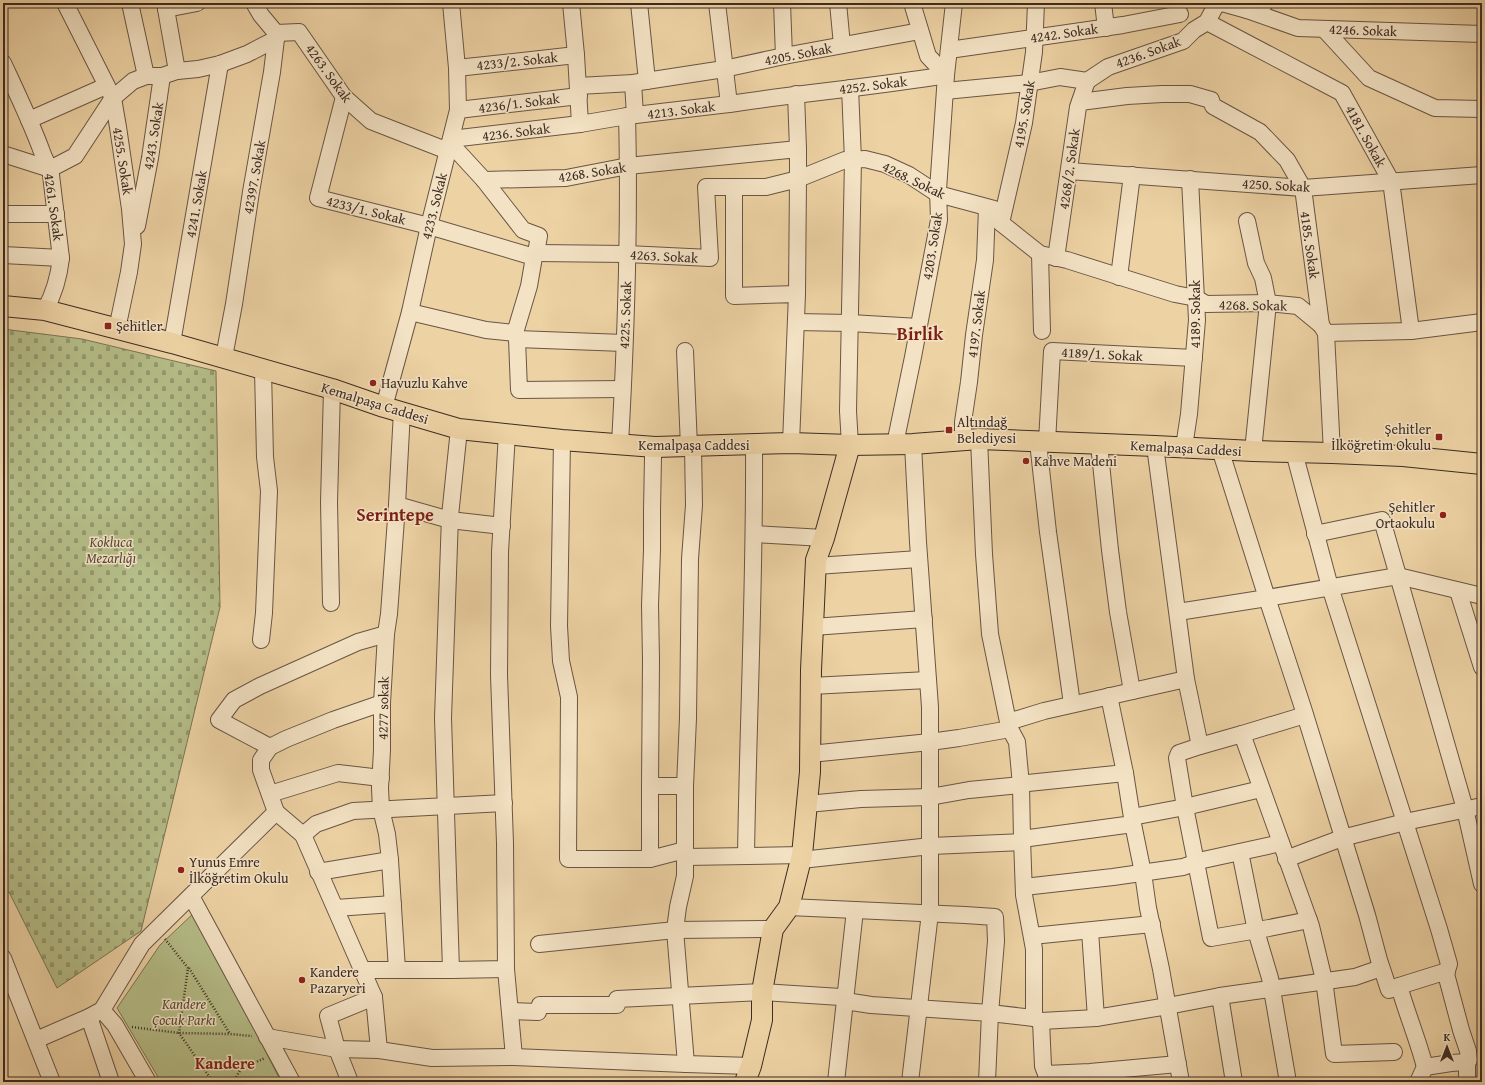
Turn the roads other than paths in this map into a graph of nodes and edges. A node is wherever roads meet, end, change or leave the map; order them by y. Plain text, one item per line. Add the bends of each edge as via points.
1 (65, 3) edge
2 (130, 3) edge
3 (197, 3) edge
4 (254, 3) edge
5 (451, 3) edge
6 (571, 3) edge
7 (639, 3) edge
8 (717, 3) edge
9 (782, 3) edge
10 (838, 3) edge
11 (912, 3) edge
12 (954, 3) edge
13 (1036, 3) edge
14 (1104, 3) edge
15 (1222, 3) edge
16 (1265, 3) edge
17 (166, 6) edge
18 (1179, 9) edge
19 (1247, 10) junction
20 (1207, 22) junction
21 (1106, 28) junction
22 (1324, 29) junction
23 (920, 31) junction
24 (1482, 34) edge
25 (276, 36) junction
26 (1034, 38) junction
27 (1183, 41) junction
28 (842, 45) junction
29 (949, 50) junction
30 (576, 55) junction
31 (784, 56) junction
32 (3, 63) edge
33 (220, 64) junction
34 (457, 68) junction
35 (724, 69) junction
36 (177, 71) junction
37 (946, 75) junction
38 (146, 76) junction
39 (162, 76) junction
40 (1087, 81) junction
41 (640, 82) junction
42 (1029, 83) junction
43 (850, 88) junction
44 (579, 91) junction
45 (945, 91) junction
46 (109, 92) junction
47 (796, 94) junction
48 (344, 97) junction
49 (1080, 102) junction
50 (729, 104) junction
51 (1482, 109) edge
52 (458, 110) junction
53 (631, 116) junction
54 (29, 120) junction
55 (580, 124) junction
56 (450, 144) junction
57 (798, 149) junction
58 (3, 154) edge
59 (854, 160) junction
60 (628, 166) junction
61 (50, 169) junction
62 (1069, 171) junction
63 (1482, 175) edge
64 (1132, 176) junction
65 (798, 179) junction
66 (1190, 179) junction
67 (484, 180) junction
68 (1391, 181) junction
69 (734, 188) junction
70 (1303, 188) junction
71 (938, 194) junction
72 (987, 208) junction
73 (3, 214) edge
74 (56, 214) junction
75 (1247, 221) dead end
76 (1001, 223) junction
77 (429, 226) junction
78 (133, 244) junction
79 (3, 254) edge
80 (627, 254) junction
81 (1040, 254) junction
82 (535, 255) junction
83 (61, 258) junction
84 (1056, 258) junction
85 (1119, 277) junction
86 (797, 294) junction
87 (1196, 298) junction
88 (1268, 303) junction
89 (3, 306) edge
90 (46, 310) junction
91 (410, 312) junction
92 (796, 322) junction
93 (1482, 322) edge
94 (850, 323) junction
95 (919, 327) junction
96 (117, 329) junction
97 (1324, 329) junction
98 (1042, 331) dead end
99 (1411, 331) junction
100 (516, 336) junction
101 (624, 343) junction
102 (172, 344) junction
103 (685, 351) dead end
104 (224, 357) junction
105 (1194, 358) junction
106 (263, 370) junction
107 (332, 389) junction
108 (622, 389) junction
109 (393, 409) junction
110 (459, 429) junction
111 (507, 433) junction
112 (562, 440) junction
113 (971, 440) junction
114 (1043, 442) junction
115 (791, 443) junction
116 (620, 444) junction
117 (754, 444) junction
118 (904, 444) junction
119 (1099, 444) junction
120 (850, 445) junction
121 (691, 446) junction
122 (1155, 446) junction
123 (655, 447) junction
124 (1184, 447) junction
125 (1220, 449) junction
126 (1253, 451) junction
127 (1294, 452) junction
128 (1482, 452) edge
129 (1332, 453) junction
130 (1403, 456) junction
131 (1482, 464) edge
132 (397, 505) junction
133 (450, 520) junction
134 (502, 526) junction
135 (754, 534) junction
136 (1315, 534) junction
137 (824, 538) junction
138 (919, 559) junction
139 (816, 566) junction
140 (1398, 576) junction
141 (1330, 587) junction
142 (1458, 591) junction
143 (1482, 596) edge
144 (1267, 598) junction
145 (331, 603) dead end
146 (1178, 612) junction
147 (924, 619) junction
148 (813, 627) junction
149 (386, 634) junction
150 (261, 640) dead end
151 (1482, 667) edge
152 (1186, 679) junction
153 (928, 680) junction
154 (811, 686) junction
155 (1132, 691) junction
156 (1109, 696) junction
157 (382, 703) junction
158 (1072, 704) junction
159 (1306, 715) junction
160 (1009, 725) junction
161 (1242, 734) junction
162 (930, 742) junction
163 (1200, 746) junction
164 (270, 747) junction
165 (810, 754) junction
166 (1125, 773) junction
167 (381, 778) junction
168 (650, 786) junction
169 (685, 786) junction
170 (1021, 786) junction
171 (1261, 789) junction
172 (270, 794) junction
173 (930, 797) junction
174 (504, 803) junction
175 (807, 804) junction
176 (446, 806) junction
177 (1482, 806) edge
178 (1185, 807) junction
179 (381, 809) junction
180 (1465, 809) junction
181 (276, 812) junction
182 (1133, 820) junction
183 (1405, 822) junction
184 (303, 835) junction
185 (1342, 838) junction
186 (1022, 841) junction
187 (1281, 843) junction
188 (930, 846) junction
189 (1240, 852) junction
190 (685, 853) junction
191 (746, 856) junction
192 (802, 857) junction
193 (650, 858) junction
194 (1286, 859) junction
195 (390, 860) junction
196 (1195, 863) junction
197 (318, 872) junction
198 (1143, 873) junction
199 (1482, 884) edge
200 (1024, 887) junction
201 (191, 896) junction
202 (393, 904) junction
203 (789, 907) junction
204 (336, 908) junction
205 (855, 910) junction
206 (930, 913) junction
207 (1309, 920) junction
208 (1152, 924) junction
209 (773, 929) junction
210 (675, 930) junction
211 (1090, 930) junction
212 (1256, 930) junction
213 (1032, 936) junction
214 (540, 944) dead end
215 (3, 958) edge
216 (1381, 968) junction
217 (506, 969) junction
218 (362, 970) junction
219 (398, 970) junction
220 (452, 970) junction
221 (1447, 971) junction
222 (1324, 980) junction
223 (1399, 986) junction
224 (1271, 989) junction
225 (762, 992) junction
226 (681, 996) junction
227 (1220, 996) junction
228 (374, 997) junction
229 (846, 1001) junction
230 (1168, 1006) junction
231 (918, 1008) junction
232 (510, 1011) junction
233 (990, 1013) junction
234 (95, 1014) junction
235 (1096, 1018) junction
236 (1038, 1019) junction
237 (268, 1037) junction
238 (36, 1040) junction
239 (337, 1049) junction
240 (379, 1050) junction
241 (1394, 1052) dead end
242 (514, 1056) junction
243 (1473, 1060) edge
244 (686, 1064) junction
245 (1178, 1064) junction
246 (1425, 1068) junction
247 (748, 1074) edge
248 (1048, 1078) edge
249 (52, 1082) edge
250 (111, 1082) edge
251 (148, 1082) edge
252 (292, 1082) edge
253 (350, 1082) edge
254 (836, 1082) edge
255 (910, 1082) edge
256 (987, 1082) edge
257 (1181, 1082) edge
258 (1234, 1082) edge
259 (1288, 1082) edge
260 (1418, 1082) edge
261 (1467, 1082) edge

1 - 46 street, 4255. Sokak
2 - 38 street
3 - 17 street
4 - 25 street
5 - 34 street, 4233. Sokak
6 - 30 street
7 - 41 street, 4225. Sokak
8 - 35 street, 4213. Sokak
9 - 31 street
10 - 28 street
11 - 23 street
12 - 29 street
13 - 26 street, 4195. Sokak
14 - 21 street
15 - 19 street
15 - 20 street, 4236. Sokak via 1216,5
16 - 19 street
17 - 36 street
18 - 21 street, 4242. Sokak
18 - 27 street
19 - 22 street, 4246. Sokak via 1298,28
20 - 27 street, 4236. Sokak
20 - 68 street, 4181. Sokak via 1342,93
21 - 26 street, 4242. Sokak
22 - 24 street, 4246. Sokak
22 - 51 street via 1369,78 1435,108
23 - 28 street, 4205. Sokak
23 - 37 street via 928,56
25 - 33 street via 247,54
25 - 48 street, 4263. Sokak via 299,32
25 - 104 street, 42397. Sokak
26 - 29 street, 4242. Sokak
26 - 42 street, 4195. Sokak
27 - 40 street, 4236. Sokak via 1108,67
28 - 31 street, 4205. Sokak
29 - 37 street
30 - 34 street, 4233/2. Sokak
30 - 44 street
31 - 35 street, 4205. Sokak
32 - 54 street, 4261. Sokak
33 - 36 street
33 - 102 street, 4241. Sokak
34 - 52 street, 4233. Sokak
35 - 41 street, 4205. Sokak
35 - 50 street, 4213. Sokak
36 - 39 street
37 - 43 street, 4252. Sokak
37 - 45 street, 4203. Sokak
38 - 39 street
38 - 46 street
39 - 78 street, 4243. Sokak via 150,158
40 - 42 street via 1060,77
40 - 49 street, 4268/2. Sokak
41 - 44 street, 4236/1. Sokak
41 - 53 street, 4225. Sokak
42 - 45 street
42 - 76 street, 4195. Sokak via 1024,123
43 - 47 street, 4252. Sokak
43 - 59 street
44 - 52 street, 4236/1. Sokak
44 - 55 street
45 - 71 street, 4203. Sokak
46 - 54 street
46 - 61 street via 74,156
46 - 78 street, 4255. Sokak via 130,209
47 - 50 street, 4252. Sokak
47 - 57 street
48 - 56 street, 4263. Sokak via 371,121
48 - 77 street, 4233/1. Sokak via 318,198
49 - 62 street, 4268/2. Sokak
49 - 70 street, 4185. Sokak via 1162,94 1190,94 1211,100 1213,106 1260,132 1287,160
50 - 53 street, 4213. Sokak
52 - 56 street, 4233. Sokak
53 - 55 street
53 - 60 street, 4225. Sokak
54 - 61 street, 4261. Sokak
55 - 56 street, 4236. Sokak
56 - 67 street, 4263. Sokak
56 - 77 street, 4233. Sokak
57 - 60 street, 4268. Sokak
57 - 65 street
58 - 61 street
59 - 65 street, 4268. Sokak via 845,160
59 - 71 street, 4268. Sokak via 865,159 885,164 909,175
59 - 94 street
60 - 67 street, 4268. Sokak via 566,178
60 - 80 street, 4225. Sokak
61 - 74 street, 4261. Sokak
62 - 64 street, 4250. Sokak
62 - 84 street, 4268/2. Sokak
63 - 68 street, 4250. Sokak
64 - 66 street, 4250. Sokak
64 - 85 street
65 - 69 street, 4263. Sokak via 766,187
65 - 86 street
66 - 70 street, 4250. Sokak
66 - 87 street, 4189. Sokak
67 - 82 street, 4263. Sokak via 523,230 539,236
68 - 70 street, 4250. Sokak
68 - 99 street, 4181. Sokak
69 - 80 street, 4263. Sokak via 706,187 710,258
69 - 86 street via 734,296
70 - 97 street, 4185. Sokak
71 - 72 street, 4268. Sokak
71 - 95 street, 4203. Sokak via 939,220
72 - 76 street, 4268. Sokak via 994,210
72 - 113 street, 4197. Sokak via 985,260 963,422
73 - 74 street
74 - 83 street, 4261. Sokak
75 - 88 street
76 - 81 street, 4268. Sokak
77 - 82 street, 4233/1. Sokak
77 - 91 street, 4233. Sokak
78 - 96 street, 4255. Sokak via 130,272
79 - 83 street
80 - 82 street, 4263. Sokak
80 - 101 street, 4225. Sokak
81 - 84 street, 4268. Sokak
81 - 98 street
82 - 100 street
83 - 90 street, 4261. Sokak via 51,301
84 - 85 street, 4268. Sokak
85 - 87 street, 4268. Sokak
86 - 92 street
87 - 88 street, 4268. Sokak via 1206,304
87 - 105 street, 4189. Sokak
88 - 97 street, 4268. Sokak via 1298,306
88 - 126 street
89 - 90 main road, Kemalpaşa Caddesi
90 - 96 main road, Kemalpaşa Caddesi
91 - 100 street
91 - 109 street, 4233. Sokak
92 - 94 street
92 - 115 street
93 - 99 street
94 - 95 street
94 - 120 street
95 - 118 street, 4203. Sokak
96 - 102 main road, Kemalpaşa Caddesi
97 - 99 street
97 - 129 street, 4185. Sokak
100 - 101 street
100 - 108 street via 519,390
101 - 108 street, 4225. Sokak
102 - 104 main road, Kemalpaşa Caddesi
103 - 121 street
104 - 106 main road, Kemalpaşa Caddesi
105 - 114 street, 4189/1. Sokak via 1052,351
105 - 124 street, 4189. Sokak
106 - 107 main road, Kemalpaşa Caddesi
106 - 150 street via 265,457 269,492
107 - 109 main road, Kemalpaşa Caddesi
107 - 145 street via 329,502
108 - 116 street, 4225. Sokak
109 - 110 main road, Kemalpaşa Caddesi
109 - 132 street, 4277 sokak
110 - 111 main road, Kemalpaşa Caddesi
110 - 133 street
111 - 112 main road, Kemalpaşa Caddesi
111 - 134 street
112 - 116 main road, Kemalpaşa Caddesi
112 - 193 street via 559,626 561,661 569,702 568,859
113 - 114 main road, Kemalpaşa Caddesi
113 - 118 main road, Kemalpaşa Caddesi
113 - 160 street, 4197. Sokak via 990,634
114 - 119 main road, Kemalpaşa Caddesi
114 - 158 street via 1048,532
115 - 117 main road, Kemalpaşa Caddesi
115 - 120 main road, Kemalpaşa Caddesi
116 - 123 main road, Kemalpaşa Caddesi
117 - 121 main road, Kemalpaşa Caddesi
117 - 135 street
118 - 120 main road, Kemalpaşa Caddesi
118 - 138 street, 4203. Sokak
119 - 122 main road, Kemalpaşa Caddesi
119 - 155 street via 1118,612
120 - 137 main road
121 - 123 main road, Kemalpaşa Caddesi
121 - 169 street via 694,504 690,559
122 - 124 main road, Kemalpaşa Caddesi
122 - 146 street
123 - 168 street via 650,605
124 - 125 main road, Kemalpaşa Caddesi
125 - 126 main road, Kemalpaşa Caddesi
125 - 144 street
126 - 127 main road, Kemalpaşa Caddesi
127 - 129 main road, Kemalpaşa Caddesi
127 - 136 street
128 - 130 main road, Kemalpaşa Caddesi
129 - 130 main road, Kemalpaşa Caddesi
130 - 131 main road, Kemalpaşa Caddesi
132 - 133 street
132 - 149 street, 4277 sokak
133 - 134 street
133 - 176 street via 443,718
134 - 174 street via 499,675
135 - 137 street
135 - 191 street
136 - 140 street via 1382,520
136 - 141 street
137 - 139 main road
138 - 139 street
138 - 147 street, 4203. Sokak
139 - 148 main road
140 - 141 street
140 - 142 street
140 - 180 street
141 - 144 street
141 - 183 street
142 - 143 street
142 - 151 street
144 - 146 street
144 - 159 street
146 - 152 street
147 - 148 street
147 - 153 street, 4203. Sokak
148 - 154 main road
149 - 157 street, 4277 sokak
149 - 164 street via 351,645 234,700 219,720
152 - 155 street
152 - 163 street
153 - 154 street
153 - 162 street, 4203. Sokak
154 - 165 main road
155 - 156 street
156 - 158 street
156 - 166 street
157 - 164 street via 333,720
157 - 167 street, 4277 sokak
158 - 160 street via 1044,711
159 - 161 street
159 - 185 street
160 - 162 street via 959,738
160 - 170 street, 4197. Sokak via 1017,742
161 - 163 street
161 - 171 street
162 - 165 street
162 - 173 street, 4203. Sokak
163 - 178 street via 1179,753 1177,758
164 - 172 street via 260,760 260,770
165 - 175 main road
166 - 170 street via 1028,783
166 - 182 street
167 - 172 street via 338,773
167 - 179 street, 4277 sokak
168 - 169 street
168 - 193 street
169 - 190 street
170 - 173 street via 969,790
170 - 186 street, 4197. Sokak
171 - 178 street
171 - 187 street
172 - 181 street
173 - 175 street
173 - 188 street, 4203. Sokak
174 - 176 street
174 - 217 street
175 - 192 main road
176 - 179 street
176 - 220 street
177 - 180 street
178 - 182 street
178 - 196 street
179 - 184 street via 354,811 316,824
179 - 195 street, 4277 sokak
180 - 183 street
180 - 199 street
181 - 184 street
181 - 201 street
182 - 186 street
182 - 198 street
183 - 185 street
183 - 221 street via 1449,964
184 - 197 street
185 - 194 street
185 - 216 street
186 - 188 street
186 - 200 street, 4197. Sokak
187 - 189 street
187 - 194 street
188 - 192 street
188 - 206 street, 4203. Sokak
189 - 196 street
189 - 212 street
190 - 191 street
190 - 193 street
190 - 210 street via 685,876
191 - 192 street
192 - 203 main road
194 - 207 street
195 - 197 street
195 - 202 street, 4277 sokak
196 - 198 street
196 - 212 street via 1211,938
197 - 204 street
198 - 200 street
198 - 208 street
200 - 213 street, 4197. Sokak
201 - 234 street via 142,944
201 - 237 street
202 - 204 street
202 - 219 street, 4277 sokak
203 - 205 street
203 - 209 main road
204 - 218 street
205 - 206 street
205 - 229 street
206 - 231 street, 4203. Sokak
206 - 233 street via 995,917 996,941
207 - 212 street
207 - 222 street
208 - 211 street
208 - 230 street
209 - 210 street
209 - 225 main road
210 - 214 street
210 - 226 street
211 - 213 street
211 - 235 street
212 - 224 street
213 - 236 street, 4197. Sokak
215 - 238 street
216 - 222 street via 1355,977
216 - 223 street via 1389,990
217 - 220 street
217 - 232 street
218 - 219 street
218 - 228 street
219 - 220 street
221 - 223 street
221 - 243 street via 1461,1030
222 - 224 street
222 - 241 street via 1334,1054
223 - 246 street
224 - 227 street
224 - 259 street
225 - 226 street
225 - 229 street via 840,997
225 - 247 main road via 762,1020
226 - 232 street via 616,999 617,1005 540,1005 538,1012
226 - 244 street
227 - 230 street
227 - 258 street
228 - 239 street via 328,1016
228 - 240 street
229 - 231 street
229 - 254 street
230 - 235 street
230 - 245 street
231 - 233 street
231 - 255 street, 4203. Sokak
232 - 242 street
233 - 236 street
233 - 256 street
234 - 238 street
234 - 250 street
234 - 251 street via 115,1025
235 - 236 street
236 - 248 street, 4197. Sokak via 1043,1066
237 - 239 street
237 - 252 street
238 - 249 street
239 - 240 street
239 - 253 street
240 - 242 street via 432,1058
242 - 244 street
243 - 246 street
243 - 261 street
244 - 247 street
245 - 248 street
245 - 257 street
246 - 260 street

